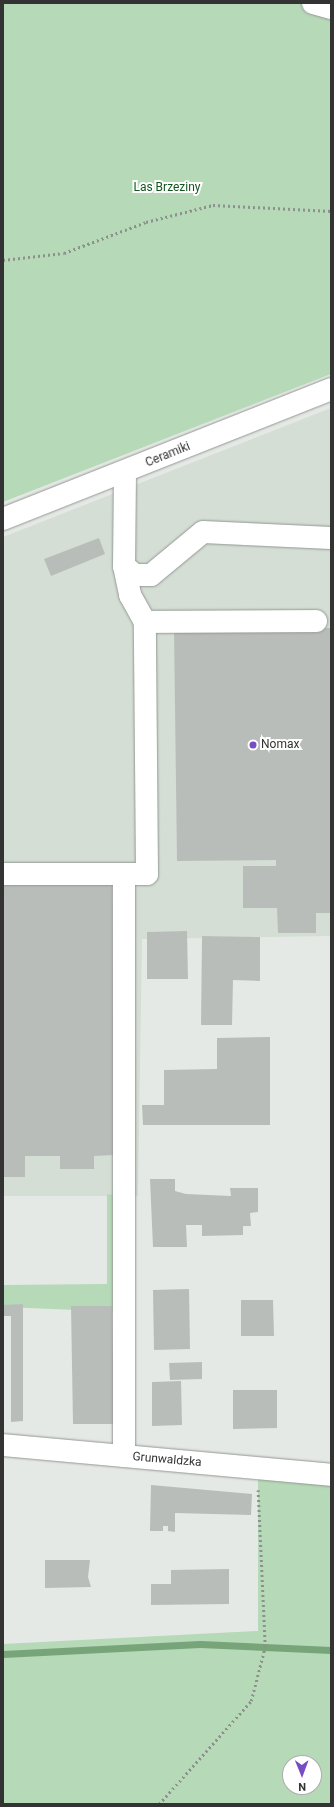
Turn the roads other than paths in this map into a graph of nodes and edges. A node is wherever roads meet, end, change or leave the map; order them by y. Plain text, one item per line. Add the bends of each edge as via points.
1 (313, 3) edge
2 (331, 8) edge
3 (331, 389) edge
4 (125, 473) junction
5 (3, 519) edge
6 (331, 538) edge
7 (124, 566) junction
8 (316, 621) dead end
9 (145, 622) junction
10 (3, 874) edge
11 (124, 874) junction
12 (3, 1445) edge
13 (124, 1456) junction
14 (331, 1475) edge

1 - 2 street
3 - 4 street, Ceramiki
4 - 5 street, Ceramiki
4 - 7 street
6 - 7 street via 203,532 151,575 135,575
7 - 9 street via 130,595
8 - 9 street
9 - 11 street via 147,874
10 - 11 street
11 - 13 street
12 - 13 street, Grunwaldzka
13 - 14 street, Grunwaldzka

